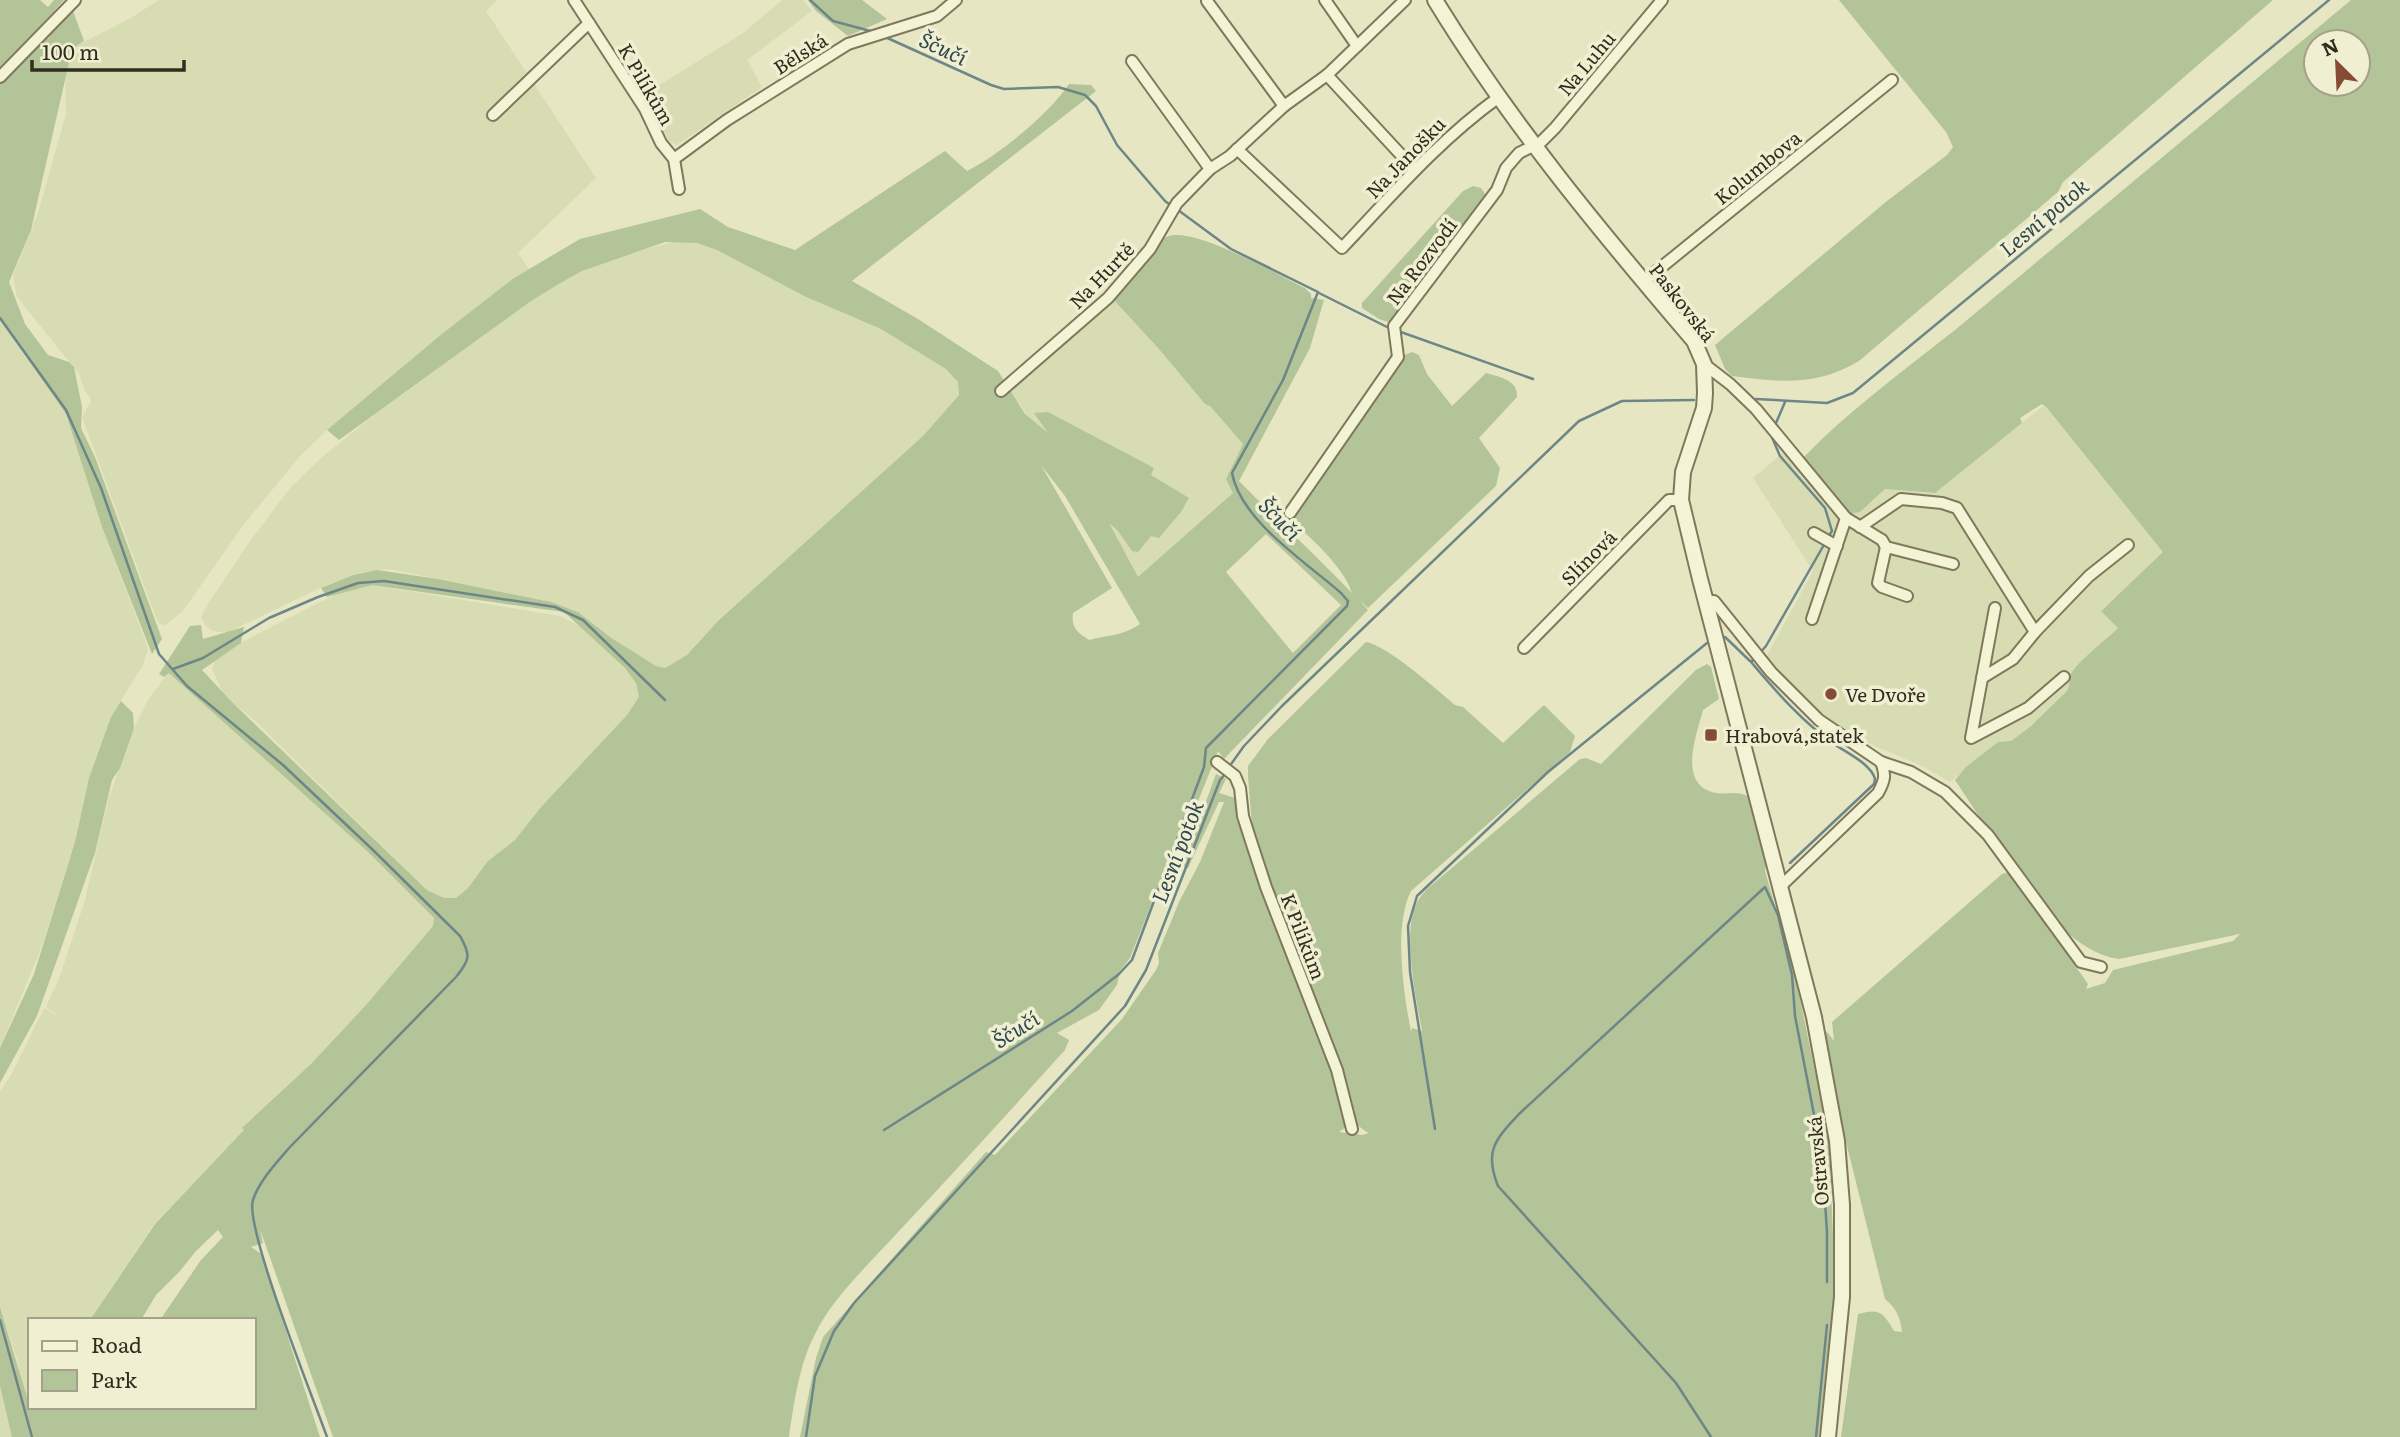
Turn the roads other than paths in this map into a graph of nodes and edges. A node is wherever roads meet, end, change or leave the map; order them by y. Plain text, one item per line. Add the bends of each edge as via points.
1 (75, 0) edge
2 (574, 0) edge
3 (956, 0) edge
4 (1325, 0) edge
5 (1405, 0) edge
6 (1435, 0) edge
7 (1662, 0) edge
8 (1206, 1) edge
9 (589, 23) junction
10 (1357, 46) junction
11 (1132, 61) dead end
12 (1327, 75) junction
13 (0, 77) edge
14 (1892, 80) dead end
15 (1499, 97) junction
16 (1284, 106) junction
17 (493, 115) dead end
18 (1534, 145) junction
19 (1237, 149) junction
20 (674, 159) junction
21 (1210, 169) junction
22 (1415, 170) junction
23 (679, 189) dead end
24 (1643, 282) junction
25 (1704, 364) junction
26 (1001, 391) dead end
27 (1681, 500) junction
28 (1290, 513) dead end
29 (1846, 519) junction
30 (1860, 527) junction
31 (2128, 545) dead end
32 (1886, 547) junction
33 (1953, 564) dead end
34 (1907, 596) dead end
35 (1706, 601) junction
36 (1995, 608) dead end
37 (1812, 619) dead end
38 (2035, 632) junction
39 (1524, 648) dead end
40 (2064, 677) dead end
41 (1982, 678) junction
42 (1881, 762) junction
43 (1219, 764) dead end
44 (1781, 887) junction
45 (2101, 967) dead end
46 (1352, 1129) dead end
47 (1828, 1437) edge

1 - 13 street
2 - 9 street, K Pilíkům
3 - 20 street, Bělská via 937,16 848,44
4 - 10 street
5 - 10 street, Na Hurtě
6 - 15 street, Paskovská
7 - 18 street, Na Luhu via 1555,128
8 - 16 street
9 - 17 street
9 - 20 street, K Pilíkům
10 - 12 street, Na Hurtě
11 - 21 street
12 - 16 street, Na Hurtě
12 - 22 street
14 - 24 street, Kolumbova
15 - 18 street, Paskovská
15 - 22 street, Na Janošku via 1463,123
16 - 19 street, Na Hurtě
18 - 24 street, Paskovská
18 - 28 street, Na Rozvodí via 1506,168 1497,190 1394,326 1398,357
19 - 21 street, Na Hurtě
19 - 22 street, Na Janošku via 1342,248
20 - 23 street, K Pilíkům
21 - 26 street, Na Hurtě via 1177,203 1150,249 1108,298
24 - 25 street, Paskovská via 1694,341
25 - 27 street, Paskovská via 1704,408 1682,472
25 - 29 street via 1747,400
27 - 35 street, Paskovská
27 - 39 street, Slínová via 1669,500
29 - 30 street
29 - 37 street via 1825,540
30 - 32 street
30 - 38 street via 1901,499 1957,508
31 - 38 street via 2089,576
32 - 33 street
32 - 34 street via 1878,583
35 - 42 street via 1714,601 1771,672 1819,720
35 - 44 street, Paskovská
36 - 41 street
38 - 41 street via 2013,659
40 - 41 street via 2028,708 1971,738
42 - 44 street via 1885,780 1878,793
42 - 45 street via 1911,772 1945,792 1988,835 2081,962
43 - 46 street, K Pilíkům via 1240,788 1243,816 1266,887 1337,1070
44 - 47 street, Ostravská via 1816,1030 1837,1142 1842,1297

